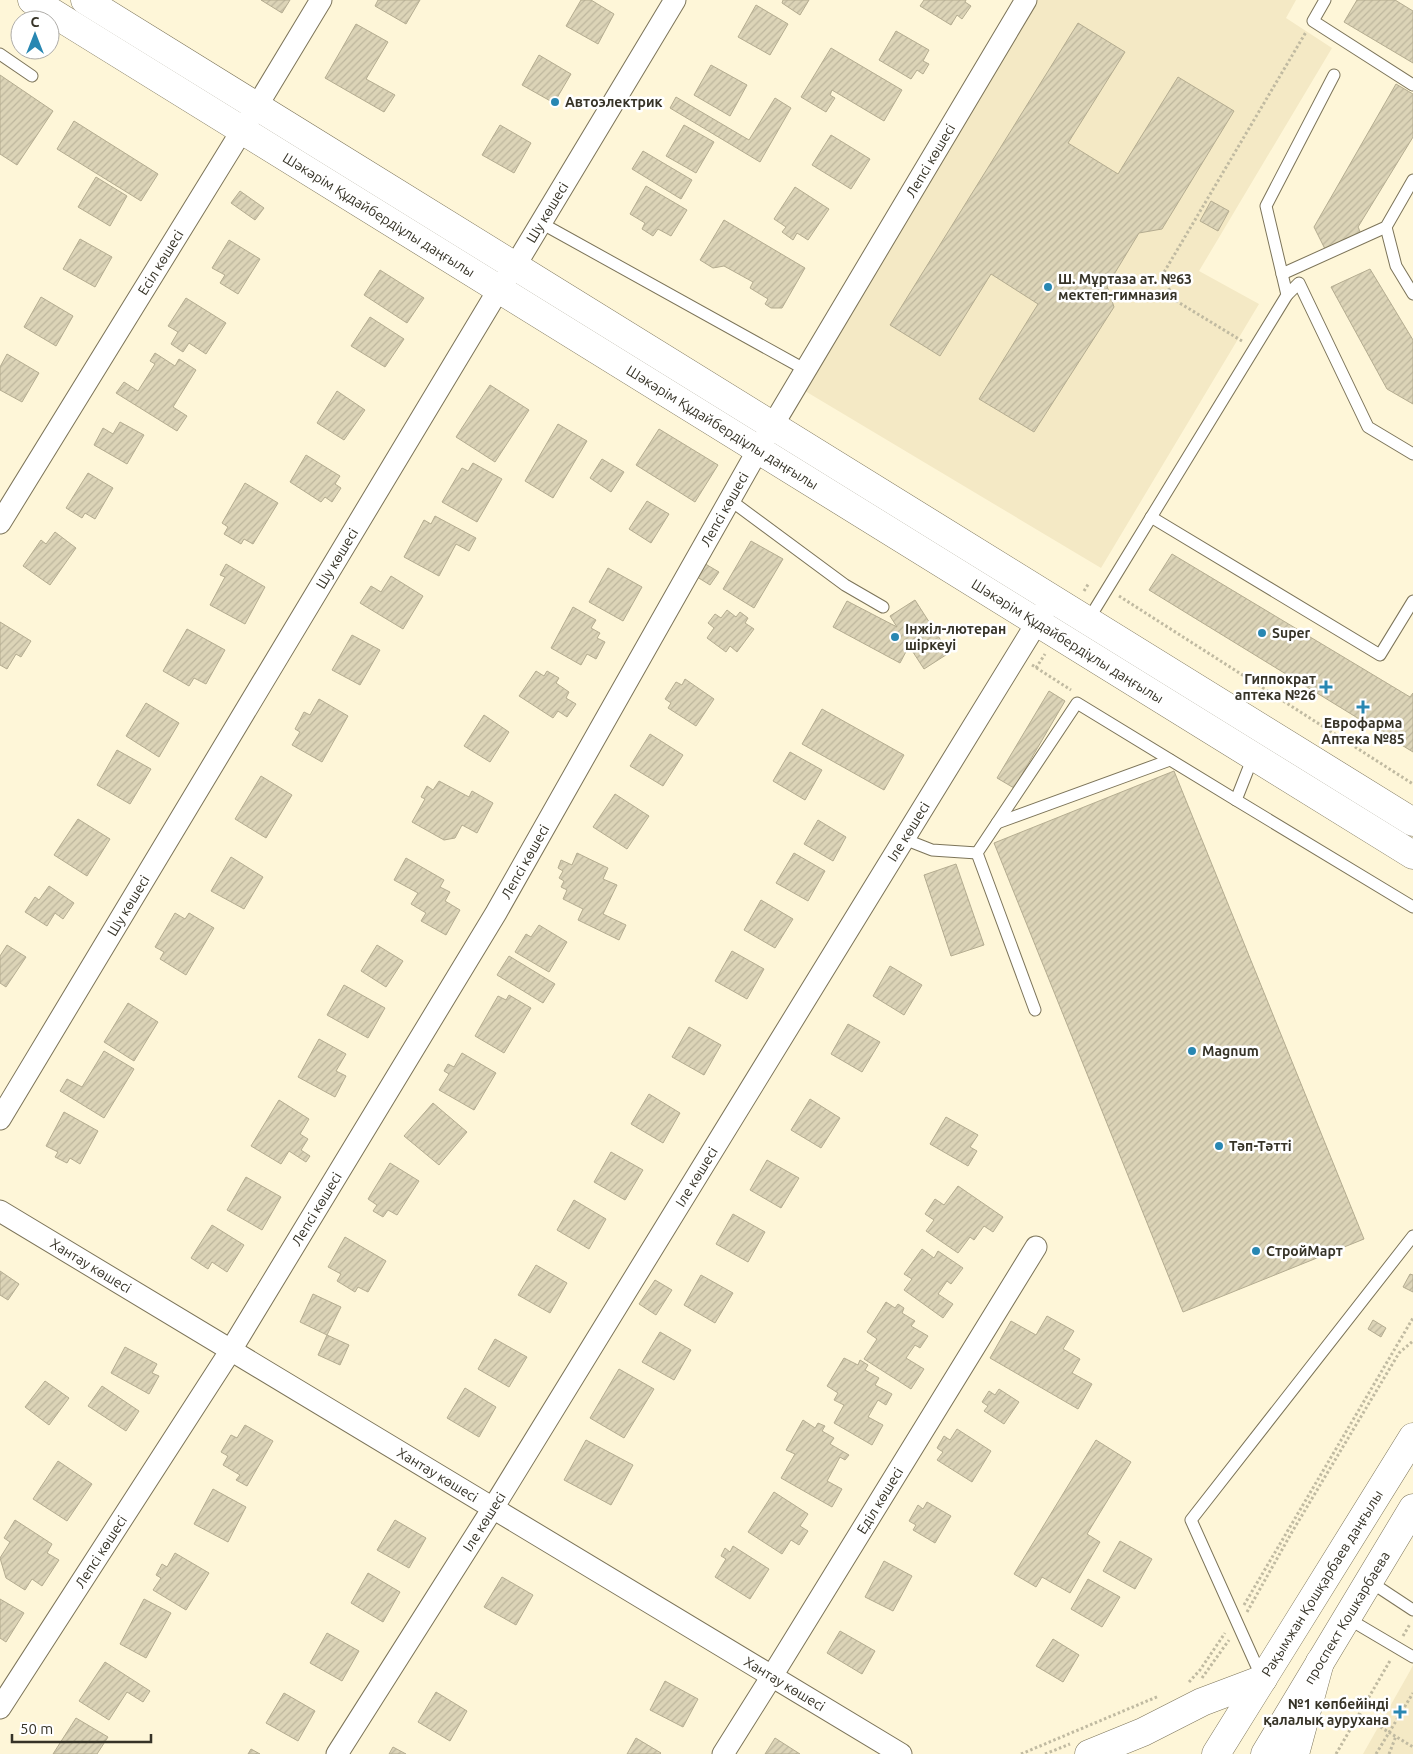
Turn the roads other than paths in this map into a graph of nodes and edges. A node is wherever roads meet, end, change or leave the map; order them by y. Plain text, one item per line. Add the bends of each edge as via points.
1 (32, 0) edge
2 (85, 0) edge
3 (321, 0) edge
4 (675, 0) edge
5 (1026, 0) edge
6 (1325, 0) edge
7 (0, 54) edge
8 (1334, 75) dead end
9 (32, 76) dead end
10 (1413, 85) edge
11 (257, 106) junction
12 (241, 130) junction
13 (1413, 180) edge
14 (541, 223) junction
15 (1386, 227) junction
16 (515, 266) junction
17 (1282, 274) junction
18 (499, 289) junction
19 (1413, 294) edge
20 (1287, 295) junction
21 (806, 370) junction
22 (773, 426) junction
23 (758, 450) junction
24 (1413, 454) edge
25 (730, 500) junction
26 (1151, 517) junction
27 (0, 523) edge
28 (1052, 598) junction
29 (1413, 601) edge
30 (883, 607) dead end
31 (1037, 622) junction
32 (1080, 632) junction
33 (1254, 756) junction
34 (1170, 760) junction
35 (1236, 800) junction
36 (1413, 822) edge
37 (997, 824) junction
38 (904, 839) junction
39 (977, 854) junction
40 (1413, 855) edge
41 (1413, 907) edge
42 (1035, 1010) dead end
43 (0, 1120) edge
44 (0, 1211) edge
45 (1413, 1236) edge
46 (1036, 1247) dead end
47 (231, 1350) junction
48 (1413, 1437) edge
49 (493, 1508) junction
50 (1413, 1508) edge
51 (1369, 1581) junction
52 (1413, 1610) edge
53 (1347, 1618) junction
54 (1413, 1657) edge
55 (1320, 1662) junction
56 (772, 1676) junction
57 (1263, 1679) junction
58 (0, 1708) edge
59 (1084, 1747) edge
60 (337, 1754) edge
61 (723, 1754) edge
62 (901, 1754) edge
63 (1216, 1754) edge
64 (1265, 1754) edge
65 (1295, 1754) edge

1 - 12 main road, Шәкәрім Құдайбердіұлы даңғылы
2 - 11 main road, Шәкәрім Құдайбердіұлы даңғылы
3 - 11 street, Есіл көшесі
4 - 14 street, Шу көшесі
5 - 21 street, Лепсі көшесі
6 - 10 lane via 1313,21
7 - 9 lane
8 - 17 lane via 1266,206
11 - 12 street, Есіл көшесі
11 - 16 main road, Шәкәрім Құдайбердіұлы даңғылы
12 - 18 main road, Шәкәрім Құдайбердіұлы даңғылы
12 - 27 street, Есіл көшесі
13 - 15 lane
14 - 16 street, Шу көшесі
14 - 21 lane
15 - 17 lane
15 - 19 lane via 1396,266
16 - 18 street, Шу көшесі
16 - 22 main road, Шәкәрім Құдайбердіұлы даңғылы
17 - 20 lane
18 - 23 main road, Шәкәрім Құдайбердіұлы даңғылы
18 - 43 street, Шу көшесі
20 - 24 lane via 1299,283 1368,427
20 - 26 lane
21 - 22 street, Лепсі көшесі
22 - 23 street, Лепсі көшесі
22 - 28 main road, Шәкәрім Құдайбердіұлы даңғылы
23 - 25 street, Лепсі көшесі
23 - 31 main road, Шәкәрім Құдайбердіұлы даңғылы
25 - 30 lane via 845,586
25 - 47 street, Лепсі көшесі via 496,913
26 - 29 lane via 1380,655
26 - 32 lane
28 - 31 street, Іле көшесі
28 - 32 main road, Шәкәрім Құдайбердіұлы даңғылы
31 - 32 main road, Шәкәрім Құдайбердіұлы даңғылы
31 - 38 street, Іле көшесі
32 - 33 main road, Шәкәрім Құдайбердіұлы даңғылы
32 - 36 main road, Шәкәрім Құдайбердіұлы даңғылы
33 - 35 lane
33 - 40 main road, Шәкәрім Құдайбердіұлы даңғылы
34 - 35 lane
34 - 37 lane
34 - 37 lane via 1077,703
35 - 41 lane
37 - 39 lane
38 - 39 lane via 932,850
38 - 49 street, Іле көшесі
39 - 42 lane
44 - 47 street, Хантау көшесі
45 - 57 lane via 1192,1520
46 - 56 street, Еділ көшесі
47 - 49 street, Хантау көшесі
47 - 58 street, Лепсі көшесі
48 - 57 main road, Рақымжан Қошқарбаев даңғылы
49 - 56 street, Хантау көшесі
49 - 60 street, Іле көшесі
50 - 51 main road, проспект Кошкарбаева
51 - 52 lane
51 - 53 main road, проспект Кошкарбаева
53 - 54 lane
53 - 55 main road, проспект Кошкарбаева
55 - 64 main road, проспект Кошкарбаева
55 - 65 main road
56 - 61 street, Еділ көшесі
56 - 62 street, Хантау көшесі
57 - 59 main road via 1202,1702 1143,1732
57 - 63 main road, Рақымжан Қошқарбаев даңғылы

